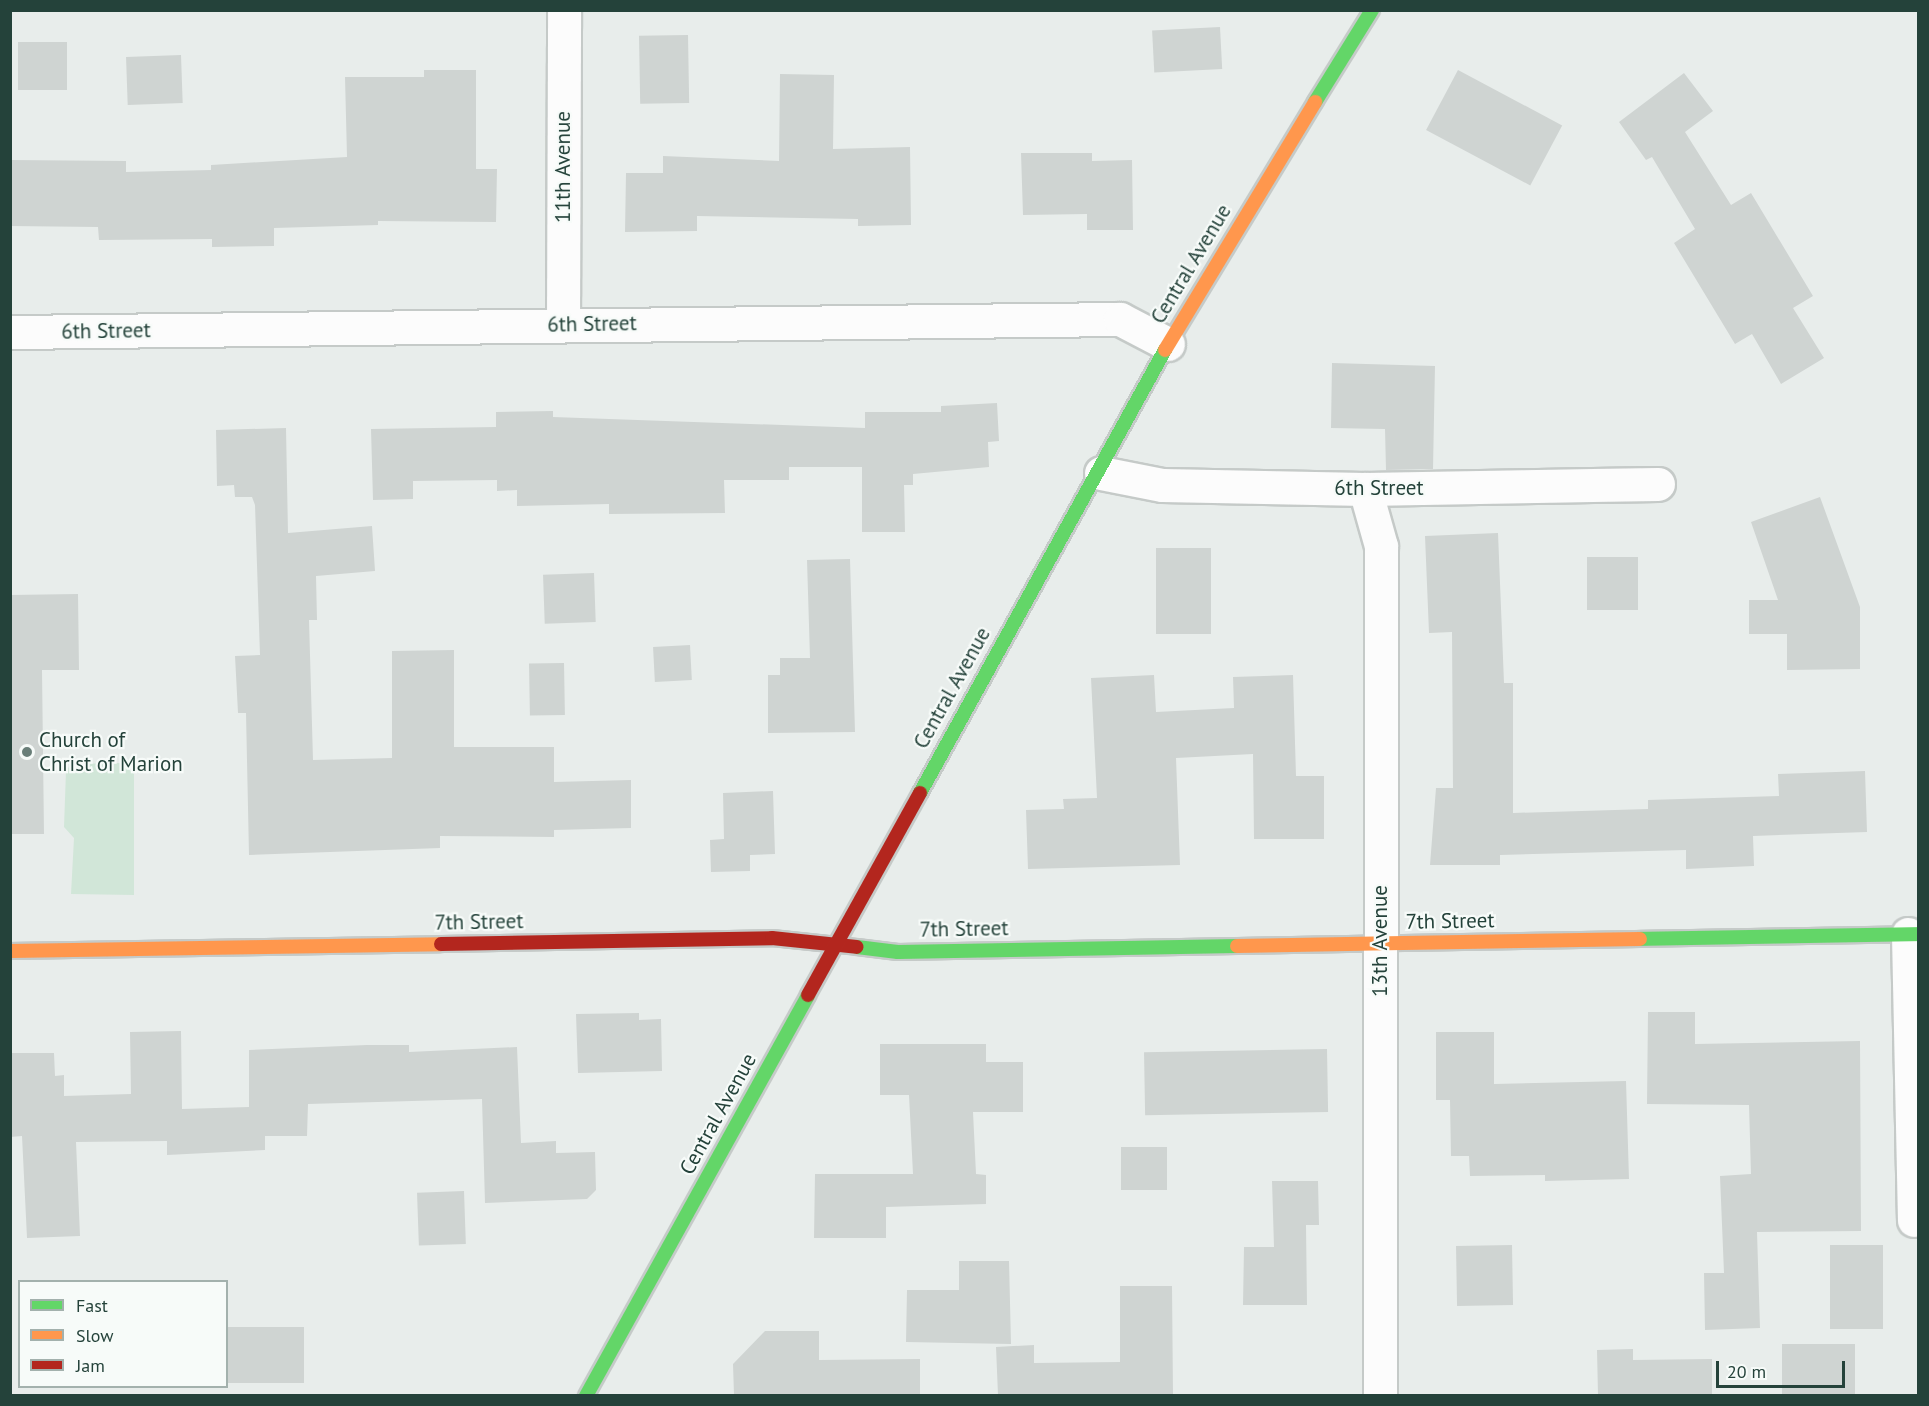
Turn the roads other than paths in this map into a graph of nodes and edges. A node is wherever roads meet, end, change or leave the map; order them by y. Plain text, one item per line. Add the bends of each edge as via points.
1 (564, 10) edge
2 (1372, 10) edge
3 (563, 324) junction
4 (10, 332) edge
5 (1168, 344) junction
6 (1101, 473) junction
7 (1658, 484) dead end
8 (1365, 489) junction
9 (1913, 934) edge
10 (1380, 943) junction
11 (835, 946) junction
12 (10, 951) edge
13 (1914, 1220) dead end
14 (586, 1395) edge
15 (1380, 1395) edge

1 - 3 street, 11th Avenue
2 - 5 street, Central Avenue
3 - 4 street, 6th Street
3 - 5 street, 6th Street via 1120,319
5 - 6 street, Central Avenue
6 - 8 street, 6th Street via 1142,484
6 - 11 street, Central Avenue via 996,648
7 - 8 street, 6th Street
8 - 10 street, 13th Avenue via 1381,546
9 - 10 street, 7th Street
9 - 13 street
10 - 11 street, 7th Street via 898,952
10 - 15 street, 13th Avenue
11 - 12 street, 7th Street via 772,938
11 - 14 street, Central Avenue

